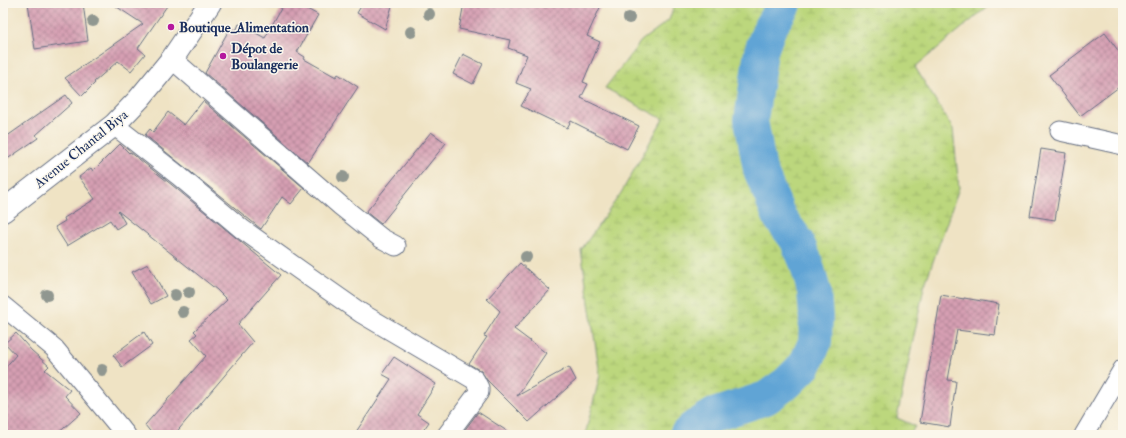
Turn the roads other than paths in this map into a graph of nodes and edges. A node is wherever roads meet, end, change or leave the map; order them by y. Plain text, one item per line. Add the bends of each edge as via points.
1 (210, 3) edge
2 (172, 59) junction
3 (114, 125) junction
4 (1060, 131) dead end
5 (1123, 145) edge
6 (3, 211) edge
7 (396, 246) dead end
8 (3, 306) edge
9 (1123, 369) edge
10 (126, 435) edge
11 (448, 435) edge
12 (1084, 435) edge

1 - 2 main road, Avenue Chantal Biya
2 - 3 main road, Avenue Chantal Biya
2 - 7 street via 342,206 381,238
3 - 6 main road, Avenue Chantal Biya
3 - 11 street via 242,229 301,271 361,313 475,380 479,392
4 - 5 street
8 - 10 street via 54,348
9 - 12 street

